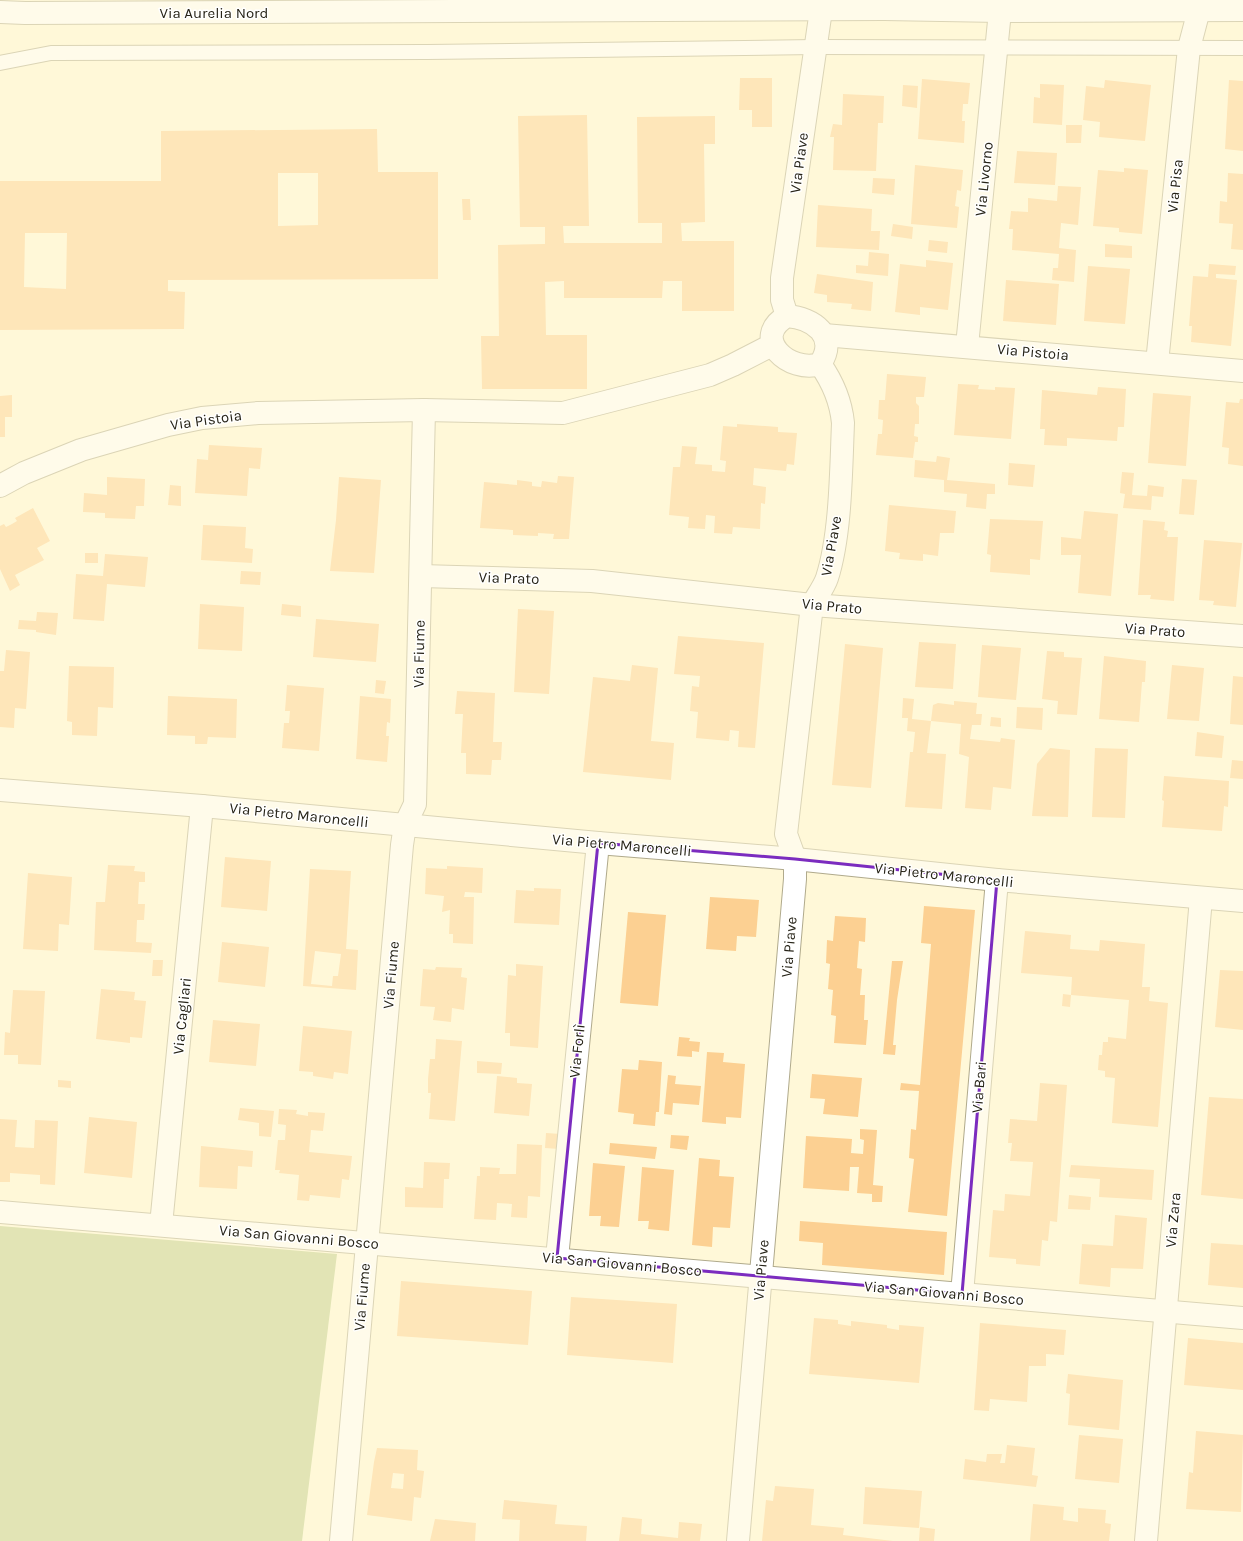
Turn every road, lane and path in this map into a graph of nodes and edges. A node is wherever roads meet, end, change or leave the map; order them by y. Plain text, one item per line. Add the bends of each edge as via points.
1 (821, 10) junction
2 (1199, 10) junction
3 (1243, 10) edge
4 (1000, 11) junction
5 (0, 12) edge
6 (26, 13) junction
7 (0, 21) edge
8 (816, 47) junction
9 (998, 47) junction
10 (1189, 48) junction
11 (1243, 48) edge
12 (0, 63) edge
13 (787, 316) junction
14 (824, 335) junction
15 (772, 345) junction
16 (967, 346) junction
17 (1157, 363) junction
18 (820, 364) junction
19 (1243, 371) edge
20 (424, 410) junction
21 (0, 486) edge
22 (421, 576) junction
23 (812, 605) junction
24 (1243, 636) edge
25 (0, 790) edge
26 (202, 806) junction
27 (405, 825) junction
28 (598, 843) junction
29 (795, 859) junction
30 (997, 880) junction
31 (1201, 898) junction
32 (1243, 901) edge
33 (0, 1212) edge
34 (161, 1225) junction
35 (367, 1242) junction
36 (557, 1258) junction
37 (761, 1277) junction
38 (962, 1294) junction
39 (1165, 1312) junction
40 (1243, 1318) edge
41 (341, 1541) edge
42 (738, 1541) edge
43 (1146, 1541) edge

1 - 4 street, Via Aurelia Nord
1 - 6 street, Via Aurelia Nord
1 - 8 street, Via Piave
2 - 3 street, Via Aurelia Nord
2 - 4 street, Via Aurelia Nord
2 - 10 street, Via Pisa
4 - 9 street, Via Livorno
5 - 6 street, Via Aurelia Nord
6 - 7 street, Via Aurelia Nord
8 - 9 lane
8 - 12 lane via 51,53
8 - 13 street, Via Piave via 782,278 782,300
9 - 10 lane
9 - 16 street, Via Livorno
10 - 11 lane
10 - 17 street, Via Pisa
13 - 14 street via 795,316 810,322
13 - 15 street via 779,321 772,332
14 - 16 street, Via Pistoia
14 - 18 street via 827,346
15 - 18 street via 777,352 794,363 807,366
15 - 20 street, Via Pistoia via 710,375 563,413
16 - 17 street, Via Pistoia
17 - 19 street, Via Pistoia
18 - 23 street, Via Piave via 834,390 843,424 834,548 826,579
20 - 21 street, Via Pistoia via 258,413 202,418 81,450 24,473
20 - 22 street, Via Fiume
22 - 23 street, Via Prato via 592,581
22 - 27 street, Via Fiume via 415,804
23 - 24 street, Via Prato
23 - 29 street, Via Piave via 786,834
25 - 26 street, Via Pietro Maroncelli
26 - 27 street, Via Pietro Maroncelli
26 - 34 street, Via Cagliari
27 - 28 street, Via Pietro Maroncelli
27 - 35 street, Via Fiume
28 - 29 street, Via Pietro Maroncelli
28 - 36 street, Via Forlì
29 - 30 street, Via Pietro Maroncelli
29 - 37 street, Via Piave
30 - 31 street, Via Pietro Maroncelli
30 - 38 street, Via Bari
31 - 32 street, Via Pietro Maroncelli
31 - 39 street, Via Zara
33 - 34 street, Via San Giovanni Bosco
34 - 35 street, Via San Giovanni Bosco
35 - 36 street, Via San Giovanni Bosco
35 - 41 street, Via Fiume
36 - 37 street, Via San Giovanni Bosco
37 - 38 street, Via San Giovanni Bosco
37 - 42 street, Via Piave
38 - 39 street, Via San Giovanni Bosco
39 - 40 street, Via San Giovanni Bosco
39 - 43 street, Via Zara

